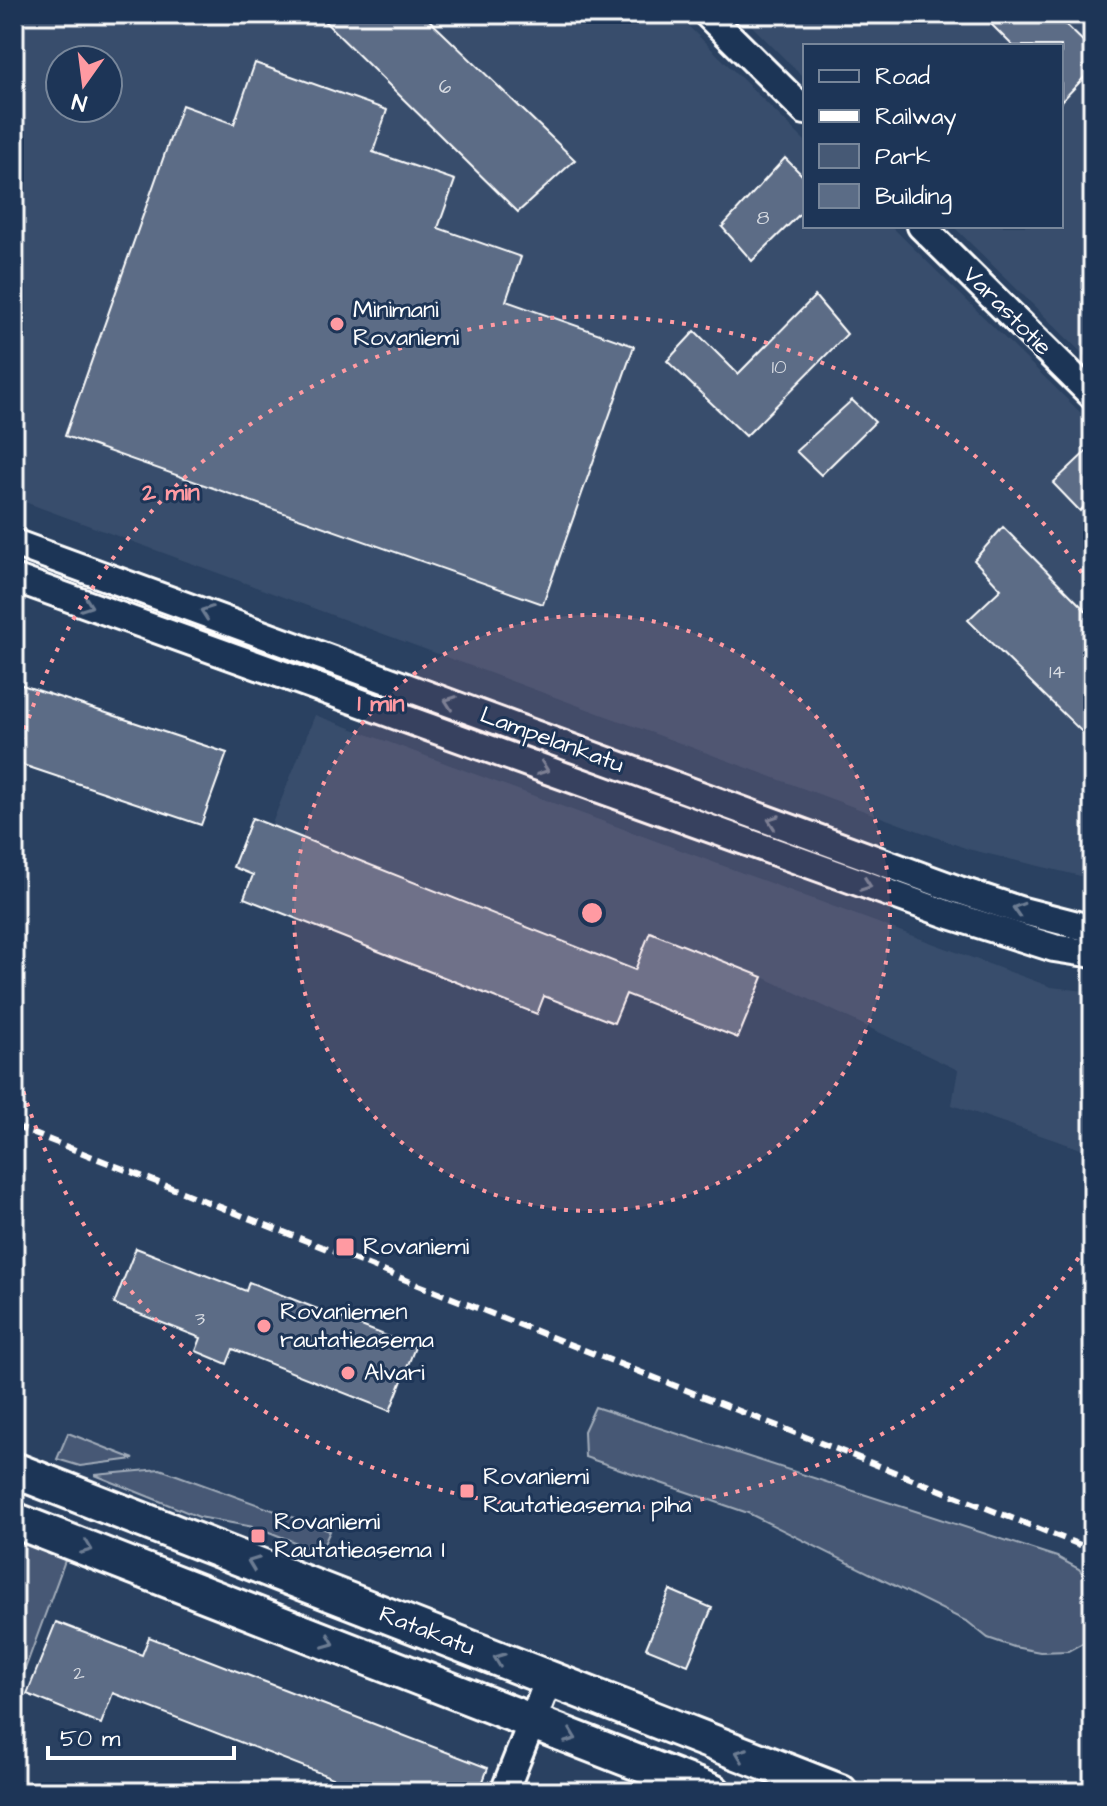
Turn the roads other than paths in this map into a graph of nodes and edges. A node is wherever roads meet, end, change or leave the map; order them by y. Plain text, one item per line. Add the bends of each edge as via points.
1 (707, 14) edge
2 (803, 109) edge
3 (923, 228) edge
4 (1093, 396) edge
5 (14, 543) edge
6 (14, 578) edge
7 (1093, 929) edge
8 (1093, 954) edge
9 (14, 1470) edge
10 (14, 1520) edge
11 (549, 1679) junction
12 (532, 1721) junction
13 (504, 1792) edge
14 (713, 1792) edge
15 (840, 1792) edge

1 - 2 street
3 - 4 street, Varastotie
7 -> 5 street, Lampelankatu via 959,890
6 -> 8 street, Lampelankatu via 963,920 1054,948
11 -> 9 main road, Ratakatu
10 -> 12 main road, Ratakatu
11 - 12 street
15 -> 11 main road, Ratakatu
12 - 13 street
12 -> 14 main road, Ratakatu

